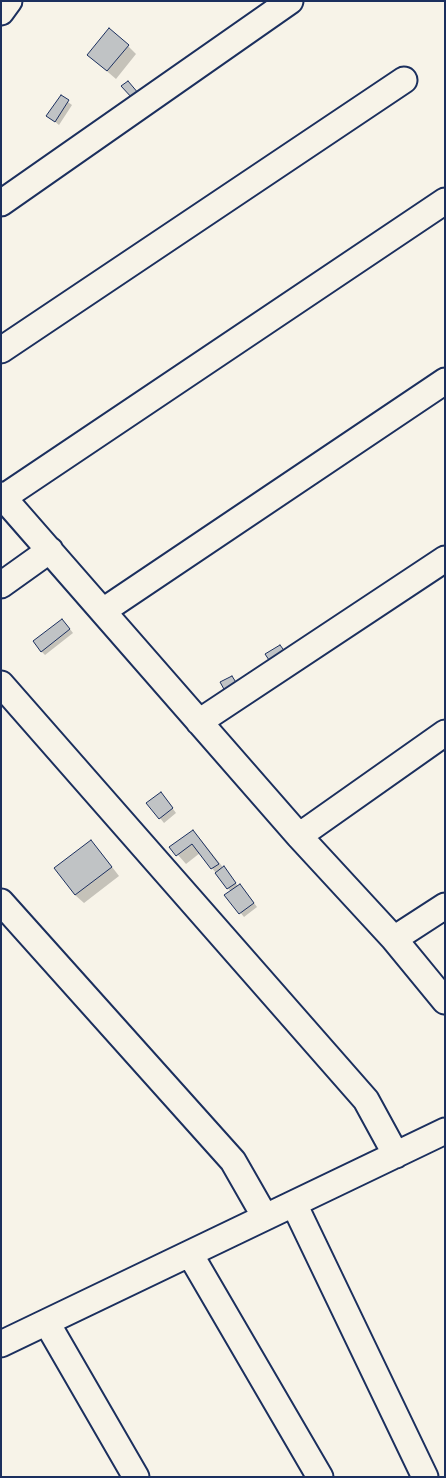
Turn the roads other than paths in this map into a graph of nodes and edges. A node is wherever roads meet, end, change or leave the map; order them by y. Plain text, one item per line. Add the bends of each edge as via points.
1 (9, 1) edge
2 (290, 1) edge
3 (1, 12) edge
4 (404, 80) dead end
5 (445, 200) edge
6 (1, 203) edge
7 (1, 350) edge
8 (445, 381) edge
9 (2, 496) edge
10 (50, 550) junction
11 (445, 559) edge
12 (1, 585) edge
13 (103, 611) junction
14 (1, 684) edge
15 (199, 722) junction
16 (445, 734) edge
17 (298, 836) junction
18 (1, 902) edge
19 (445, 906) edge
20 (394, 939) junction
21 (445, 1001) edge
22 (445, 1131) edge
23 (396, 1155) junction
24 (294, 1204) junction
25 (265, 1217) junction
26 (190, 1254) junction
27 (47, 1323) junction
28 (1, 1344) edge
29 (136, 1477) edge
30 (320, 1477) edge
31 (425, 1477) edge

1 - 3 street
2 - 6 street
4 - 7 street
5 - 9 street
8 - 13 street
9 - 10 street
10 - 12 street
10 - 13 street
11 - 15 street
13 - 15 street
14 - 23 street via 366,1100
15 - 17 street
16 - 17 street
17 - 20 street
18 - 25 street via 233,1161
19 - 20 street
20 - 21 street
22 - 23 street
23 - 24 street
24 - 25 street
24 - 31 street
25 - 26 street
26 - 27 street
26 - 30 street
27 - 28 street
27 - 29 street

